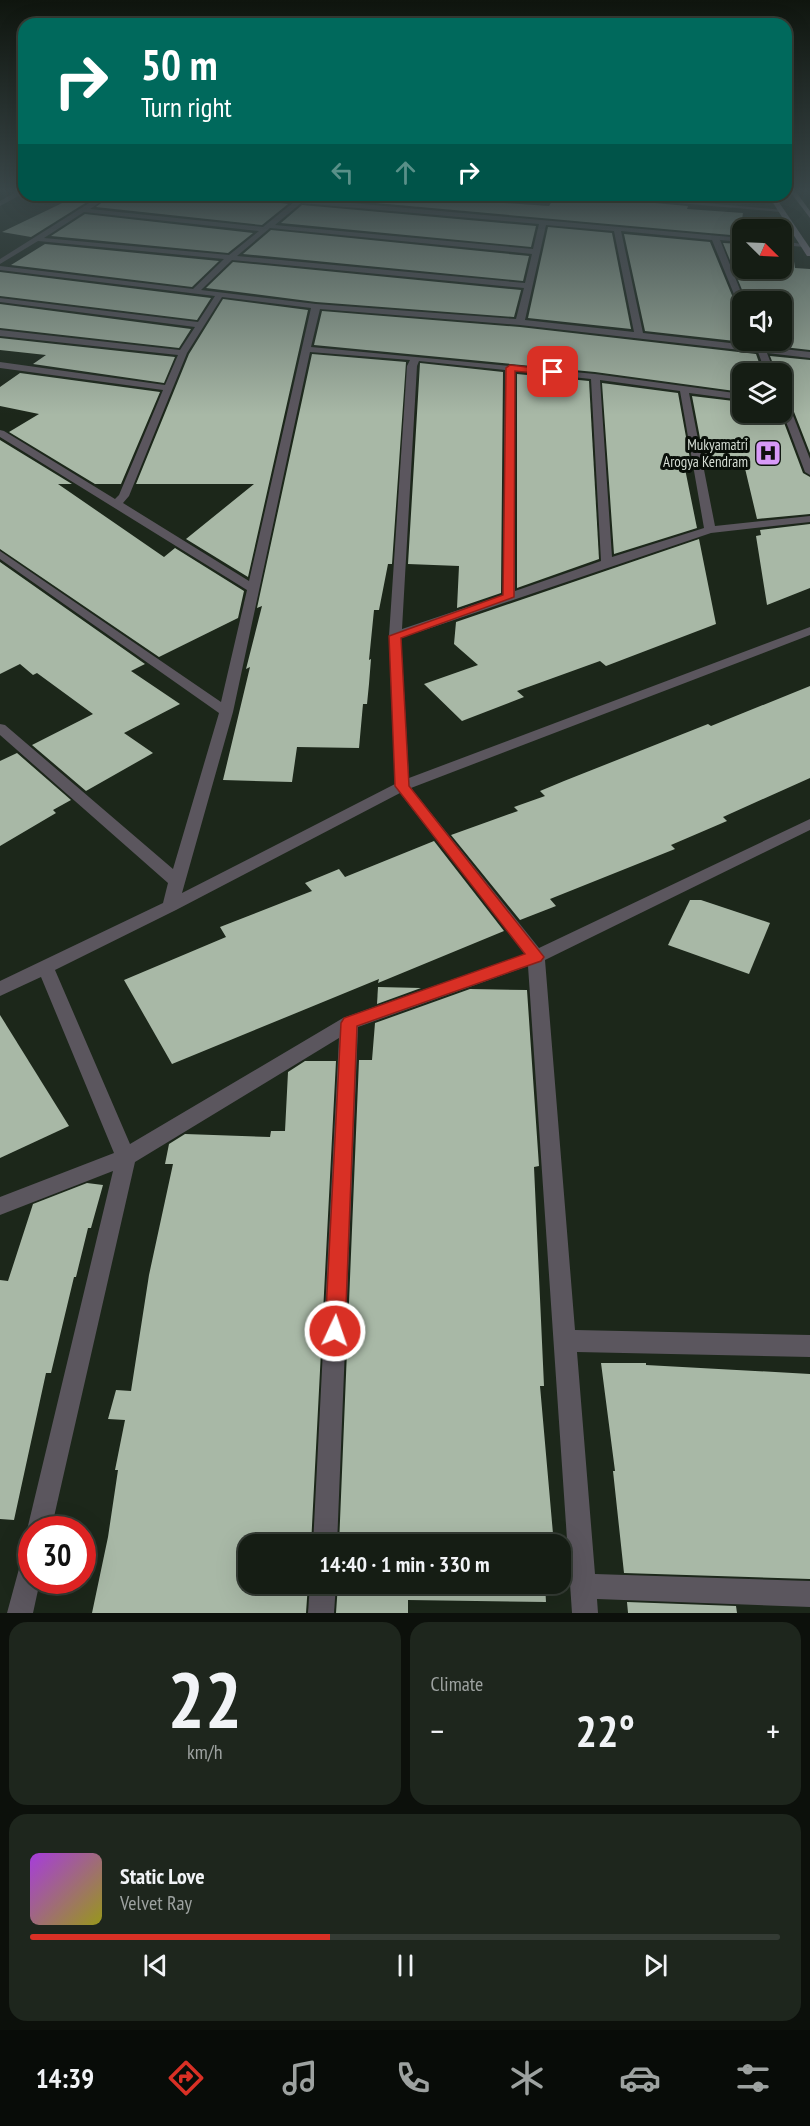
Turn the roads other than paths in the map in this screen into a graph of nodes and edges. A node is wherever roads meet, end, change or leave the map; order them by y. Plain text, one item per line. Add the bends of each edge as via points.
1 (223, 264) edge
2 (305, 264) edge
3 (533, 264) edge
4 (625, 264) edge
5 (726, 264) edge
6 (0, 268) edge
7 (528, 286) junction
8 (195, 291) junction
9 (737, 291) edge
10 (220, 294) junction
11 (0, 300) edge
12 (316, 306) junction
13 (520, 322) junction
14 (201, 325) junction
15 (0, 333) edge
16 (639, 337) junction
17 (732, 343) edge
18 (308, 349) junction
19 (790, 351) edge
20 (183, 353) junction
21 (810, 355) edge
22 (416, 358) junction
23 (0, 365) edge
24 (510, 368) junction
25 (595, 377) junction
26 (168, 388) junction
27 (684, 389) junction
28 (732, 396) edge
29 (791, 423) edge
30 (0, 433) edge
31 (810, 472) edge
32 (116, 504) junction
33 (810, 519) edge
34 (710, 530) junction
35 (0, 554) edge
36 (607, 563) junction
37 (254, 588) junction
38 (509, 597) junction
39 (810, 631) edge
40 (395, 636) junction
41 (226, 712) junction
42 (0, 728) edge
43 (402, 786) junction
44 (810, 824) edge
45 (177, 882) junction
46 (170, 906) junction
47 (536, 957) junction
48 (45, 968) junction
49 (0, 989) edge
50 (350, 1023) junction
51 (126, 1157) junction
52 (0, 1206) edge
53 (565, 1341) junction
54 (810, 1346) edge
55 (42, 1516) edge
56 (326, 1534) edge
57 (583, 1586) junction
58 (25, 1594) edge
59 (322, 1594) edge
60 (810, 1594) edge
61 (20, 1613) edge
62 (321, 1613) edge
63 (585, 1613) edge

1 - 8 street
2 - 7 street
3 - 7 street
4 - 16 street
5 - 9 street
6 - 8 street
7 - 13 street
8 - 10 street
10 - 12 street
10 - 14 street
11 - 14 street
12 - 13 street
12 - 18 street
13 - 16 street
14 - 20 street
15 - 20 street
16 - 17 street
18 - 22 street
18 - 37 street
19 - 21 street
20 - 26 street
22 - 24 street
22 - 40 street via 412,366
23 - 26 street
24 - 25 street
24 - 38 street
25 - 27 street
25 - 36 street
26 - 32 street via 124,496
27 - 28 street
27 - 34 street
29 - 31 street
30 - 32 street
32 - 37 street
33 - 34 street
34 - 36 street
35 - 41 street
36 - 38 street
37 - 41 street
38 - 40 street
39 - 43 street
40 - 43 street
41 - 45 street
42 - 45 street
43 - 46 street
43 - 47 street
44 - 47 street
45 - 46 street
46 - 48 street
47 - 50 street
47 - 53 street
48 - 49 street
48 - 51 street
50 - 51 street
50 - 56 street
51 - 52 street
51 - 55 street
53 - 54 street
53 - 57 street
57 - 60 street
57 - 63 street
58 - 61 street
59 - 62 street

